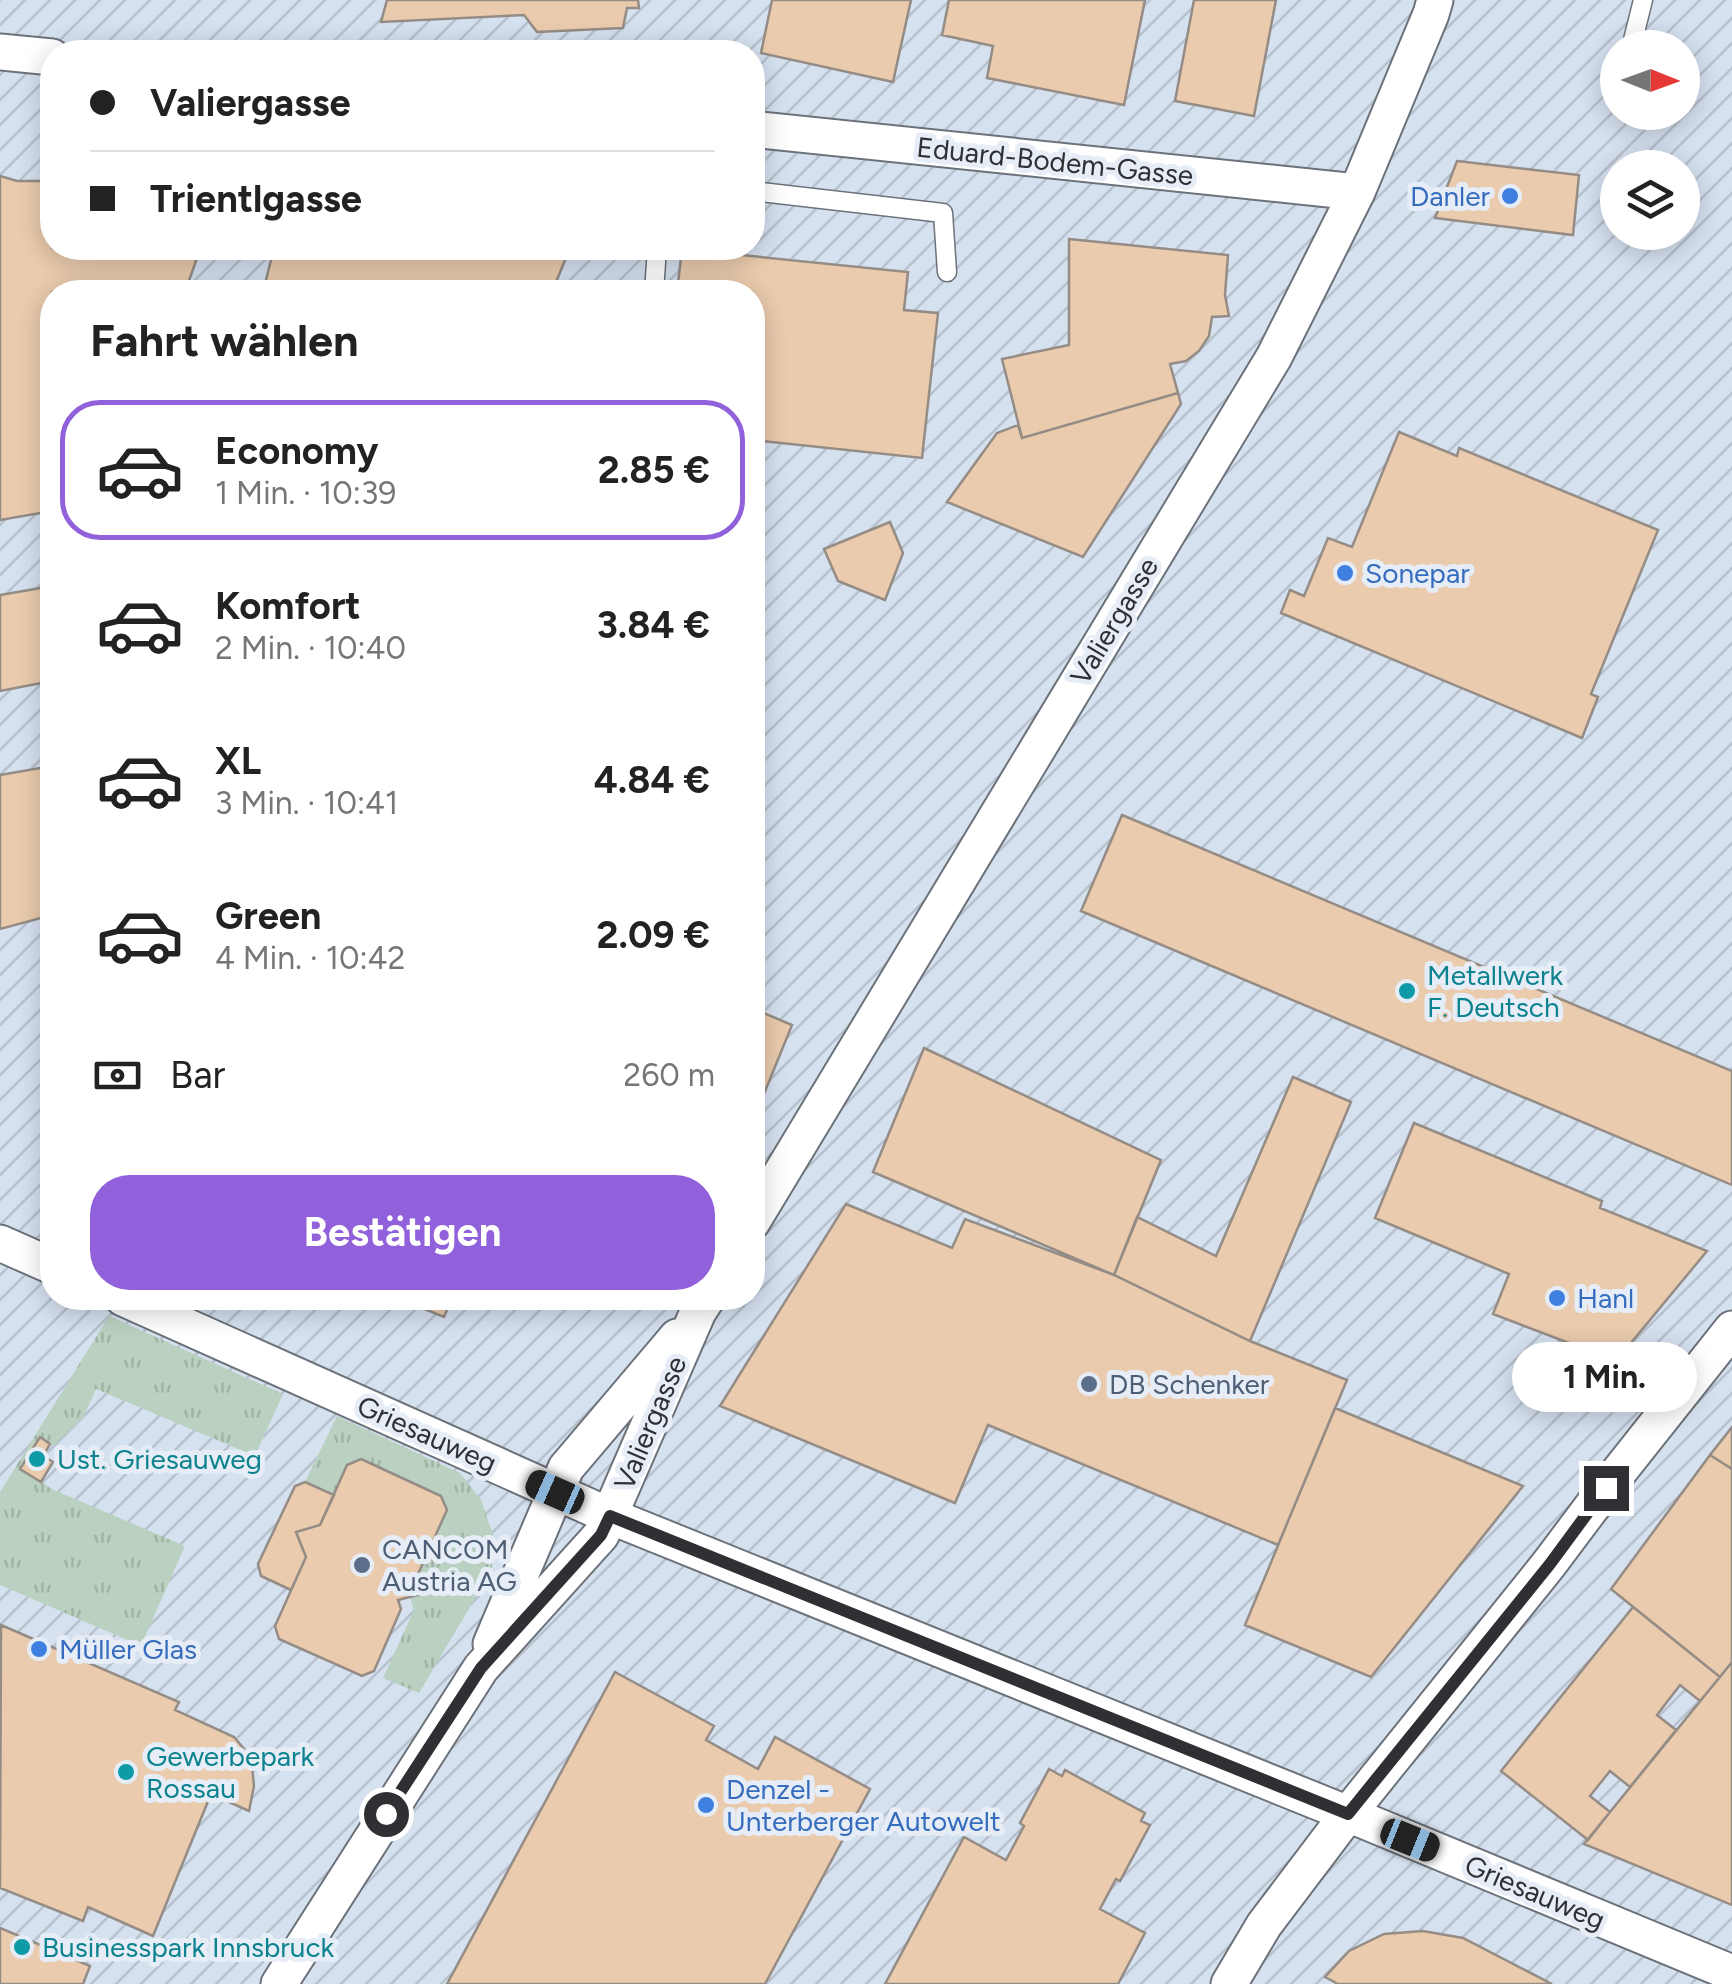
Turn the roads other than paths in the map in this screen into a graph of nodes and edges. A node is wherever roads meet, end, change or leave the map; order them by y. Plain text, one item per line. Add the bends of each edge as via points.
1 (1434, 0) edge
2 (1643, 0) edge
3 (1636, 30) edge
4 (0, 52) edge
5 (40, 56) edge
6 (765, 131) edge
7 (765, 192) edge
8 (1357, 192) junction
9 (946, 272) dead end
10 (765, 1200) edge
11 (0, 1242) edge
12 (40, 1260) edge
13 (150, 1310) edge
14 (698, 1310) edge
15 (700, 1310) edge
16 (1732, 1330) edge
17 (555, 1492) junction
18 (610, 1516) junction
19 (481, 1668) junction
20 (1348, 1814) junction
21 (1732, 1974) edge
22 (279, 1984) edge
23 (1230, 1984) edge

1 - 8 street, Valiergasse
2 - 3 lane
4 - 5 street
6 - 8 street, Eduard-Bodem-Gasse
7 - 9 lane via 943,213
8 - 10 street, Valiergasse via 1274,357
11 - 12 street
13 - 17 street, Griesauweg
14 - 17 street, Valiergasse via 566,1468
15 - 18 street, Valiergasse
16 - 20 street
17 - 18 street, Griesauweg
17 - 19 street, Valiergasse
18 - 19 street, Valiergasse via 601,1535
18 - 20 street, Griesauweg
19 - 22 street, Valiergasse
20 - 21 street, Griesauweg
20 - 23 street via 1264,1925

